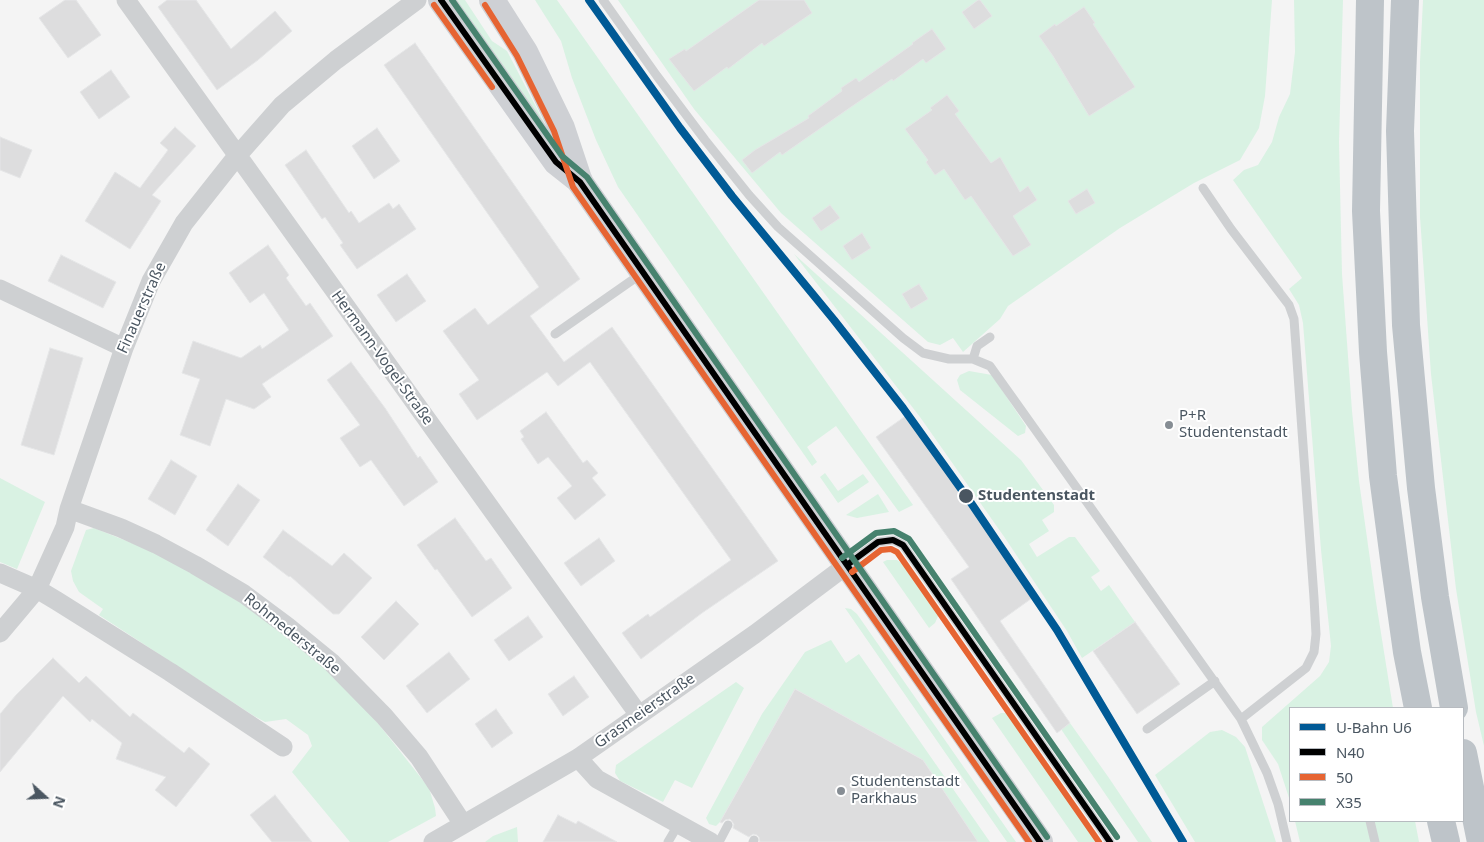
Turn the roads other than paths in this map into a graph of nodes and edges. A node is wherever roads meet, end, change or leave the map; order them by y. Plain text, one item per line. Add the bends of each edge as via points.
1 (126, 0) edge
2 (417, 0) edge
3 (441, 0) edge
4 (492, 0) edge
5 (604, 0) edge
6 (1370, 0) edge
7 (1404, 0) edge
8 (236, 156) junction
9 (580, 182) junction
10 (1203, 188) dead end
11 (643, 272) junction
12 (0, 289) edge
13 (555, 334) dead end
14 (990, 337) dead end
15 (124, 348) junction
16 (973, 359) junction
17 (69, 509) junction
18 (847, 565) junction
19 (0, 573) edge
20 (37, 589) junction
21 (0, 633) edge
22 (1215, 681) junction
23 (1418, 707) edge
24 (1454, 707) edge
25 (640, 715) junction
26 (1241, 718) junction
27 (1147, 729) dead end
28 (283, 747) dead end
29 (578, 758) junction
30 (1464, 758) edge
31 (1370, 822) edge
32 (1441, 822) edge
33 (463, 824) junction
34 (678, 825) junction
35 (728, 825) dead end
36 (432, 842) edge
37 (668, 842) edge
38 (711, 842) edge
39 (719, 842) edge
40 (1040, 842) edge
41 (1110, 842) edge
42 (1287, 842) edge
43 (1375, 842) edge
44 (1446, 842) edge
45 (1481, 842) edge

1 - 8 street, Hermann-Vogel-Straße
2 - 8 street, Finauerstraße via 282,105
3 - 9 main road via 556,162
4 - 9 main road via 525,52 562,128
5 - 16 lane via 748,196 778,226 923,354
6 - 23 highway via 1366,211 1372,352 1394,567
7 - 24 highway via 1400,131 1406,325 1421,488
8 - 15 street, Finauerstraße via 184,224 151,281
8 - 25 street, Hermann-Vogel-Straße
9 - 11 main road
10 - 26 lane via 1289,305 1294,319 1314,598 1314,652 1306,668
11 - 13 lane
11 - 18 main road
12 - 15 street
14 - 16 lane via 976,346
15 - 17 street, Finauerstraße
16 - 22 lane via 990,366
17 - 20 street, Finauerstraße via 65,527
17 - 33 street, Rohmederstraße via 121,528 196,564 287,626 331,662 384,716 419,757
18 - 25 street, Grasmeierstraße
18 - 40 main road
18 - 41 lane via 878,542 894,540 903,545
19 - 20 street
20 - 21 street, Finauerstraße
20 - 28 street
22 - 26 lane
22 - 27 lane
25 - 29 street, Grasmeierstraße
26 - 42 lane via 1267,773
29 - 33 street, Grasmeierstraße
29 - 34 street via 597,779
30 - 45 highway
31 - 43 lane
32 - 44 highway
33 - 36 street, Grasmeierstraße
34 - 37 lane
34 - 38 street
35 - 39 lane

